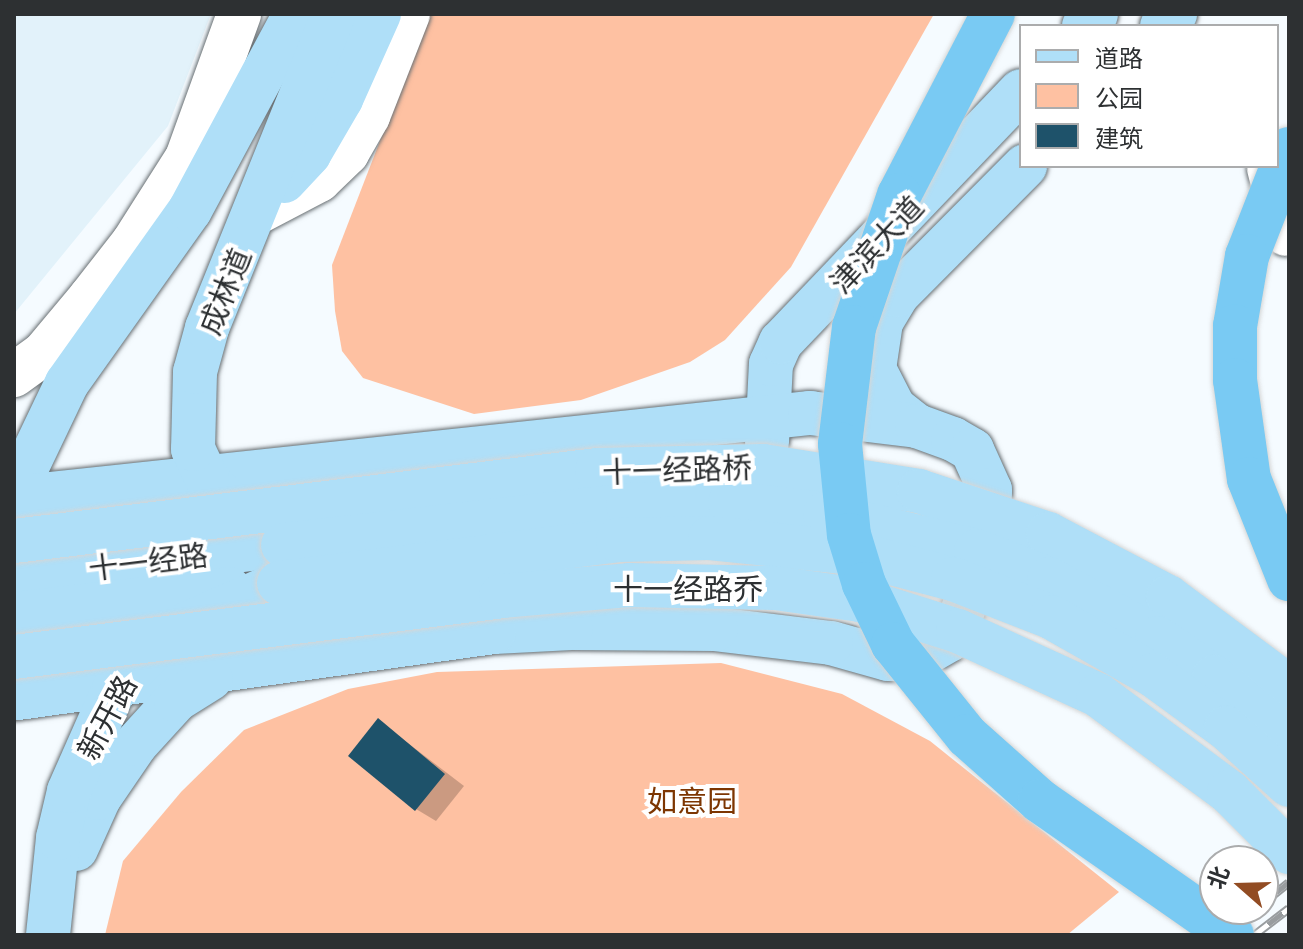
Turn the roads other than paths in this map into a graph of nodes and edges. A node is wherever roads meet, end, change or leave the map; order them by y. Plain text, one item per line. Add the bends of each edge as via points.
1 (239, 14) edge
2 (269, 14) edge
3 (293, 14) edge
4 (334, 14) edge
5 (379, 14) edge
6 (408, 14) edge
7 (993, 14) edge
8 (245, 77) junction
9 (1019, 93) edge
10 (1289, 149) edge
11 (187, 158) junction
12 (1023, 168) edge
13 (1269, 168) edge
14 (190, 210) junction
15 (256, 213) junction
16 (1286, 234) dead end
17 (781, 342) junction
18 (14, 375) edge
19 (67, 383) junction
20 (767, 414) junction
21 (667, 425) junction
22 (917, 426) junction
23 (14, 429) edge
24 (207, 479) junction
25 (14, 496) edge
26 (14, 541) edge
27 (281, 564) junction
28 (14, 579) edge
29 (1289, 579) edge
30 (14, 614) edge
31 (771, 635) junction
32 (14, 657) edge
33 (220, 672) junction
34 (1289, 687) edge
35 (114, 689) junction
36 (14, 699) edge
37 (1289, 740) edge
38 (1289, 785) edge
39 (1289, 852) edge
40 (49, 935) edge
41 (1232, 935) edge

1 - 11 street
2 - 8 main road
3 - 8 main road
3 - 14 main road
4 - 15 main road, 成林道
5 - 15 main road via 309,154
6 - 15 street via 368,116 347,153 319,180
7 - 41 highway, bridge via 899,195 854,327 840,444 849,535 864,584 893,644 967,736 1040,801
8 - 11 street
8 - 14 main road
9 - 17 main road, 津滨大道
10 - 29 highway, bridge via 1247,256 1235,326 1235,380 1249,479
11 - 18 street via 133,243 90,298 44,353
12 - 22 main road, 津滨大道 via 897,295 881,322 874,369 894,408
13 - 16 street
14 - 19 main road
15 - 24 main road, 成林道 via 207,328 195,372 193,449
17 - 20 main road, 津滨大道 via 771,364
17 - 21 main road via 726,400
19 - 23 main road
19 - 25 main road
20 - 21 main road
20 - 22 main road via 859,416
20 - 31 main road
21 - 24 main road
22 - 31 main road via 972,450 990,490 989,530 978,572 949,640 916,659 888,659 831,643
24 - 25 main road
24 - 27 main road, 成林道
26 - 34 main road, 十一经路桥, bridge via 597,470 763,466 919,491 1048,534 1168,597
27 - 28 main road, 十一经路
27 - 30 main road, 十一经路
27 - 35 main road, 新开路 via 173,630 130,667
27 - 37 main road, 十一经路桥, bridge via 628,505 730,503 825,514 976,551 1049,579 1157,638
27 - 38 main road, bridge via 710,538 853,553 953,579 1051,617 1153,675 1226,728
31 - 33 main road via 628,627 494,632
32 - 39 main road, 十一经路乔, bridge via 486,597 629,585 775,588 860,600 958,631 1098,695 1229,792
33 - 35 main road
33 - 40 main road via 154,722 99,798 68,869
35 - 36 main road
35 - 40 main road, 新开路 via 69,791 58,838

